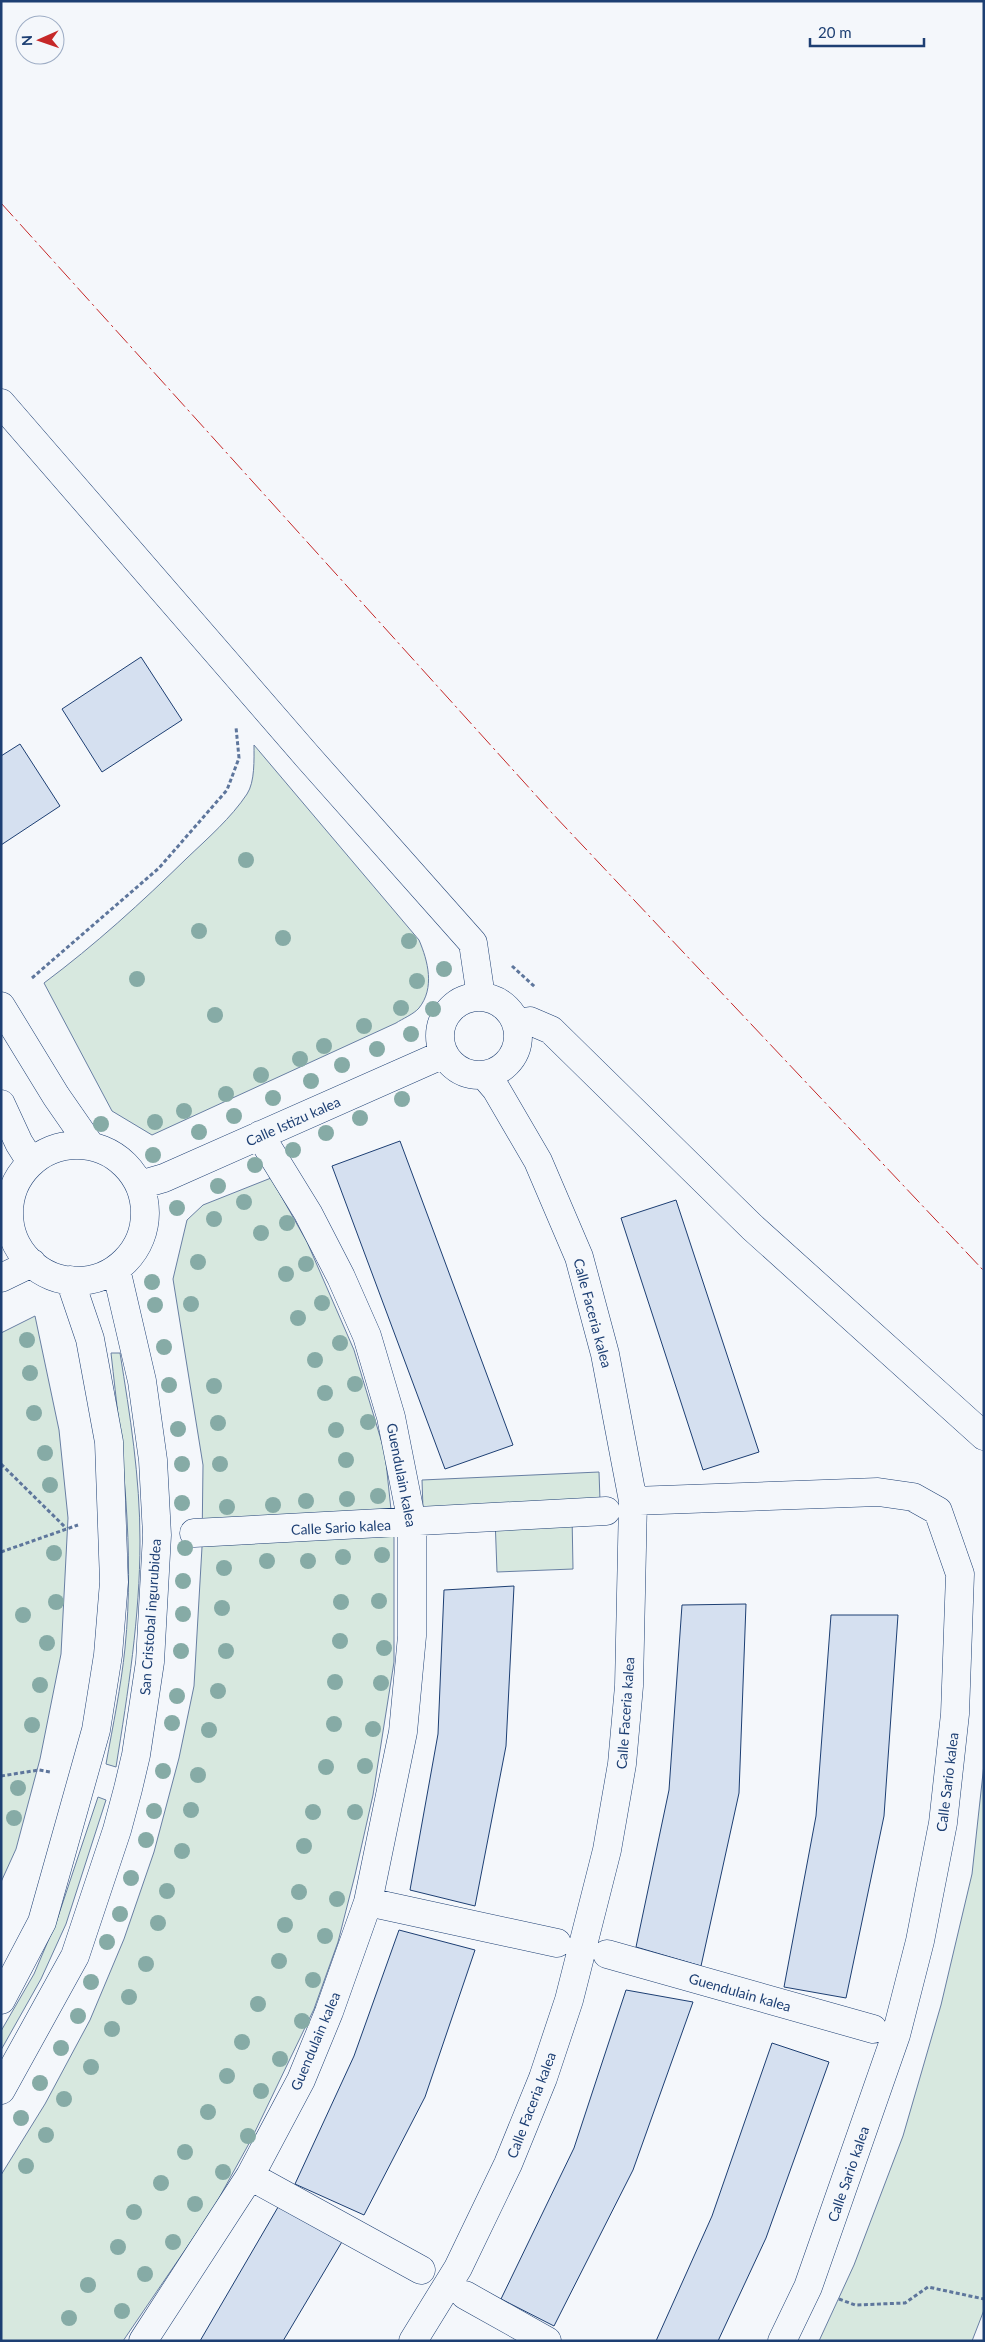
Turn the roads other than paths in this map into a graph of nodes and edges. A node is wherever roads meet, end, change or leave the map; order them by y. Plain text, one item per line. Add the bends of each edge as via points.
1 (1, 403) edge
2 (481, 996) junction
3 (1, 1006) edge
4 (516, 1023) junction
5 (444, 1054) junction
6 (484, 1074) junction
7 (1, 1104) edge
8 (260, 1135) junction
9 (90, 1145) junction
10 (32, 1162) junction
11 (140, 1185) junction
12 (32, 1264) junction
13 (116, 1269) junction
14 (1, 1278) edge
15 (70, 1280) junction
16 (984, 1436) edge
17 (633, 1501) junction
18 (606, 1512) dead end
19 (412, 1523) junction
20 (194, 1533) dead end
21 (368, 1902) junction
22 (557, 1943) dead end
23 (607, 1954) dead end
24 (1, 2000) edge
25 (873, 2030) dead end
26 (1, 2090) edge
27 (250, 2176) junction
28 (421, 2270) dead end
29 (465, 2294) dead end
30 (143, 2341) edge
31 (414, 2341) edge
32 (548, 2341) edge
33 (782, 2341) edge

1 - 2 street via 474,943
2 - 4 street via 503,1005
2 - 5 street via 458,1002 443,1019 440,1037
3 - 9 street
4 - 6 street via 518,1034 512,1056 505,1065
4 - 16 street via 530,1020 551,1030 752,1227
5 - 6 street via 461,1071
5 - 8 street, Calle Istizu kalea
6 - 17 street, Calle Faceria kalea via 538,1161 579,1257 605,1354
7 - 10 street via 19,1143
8 - 11 street, Calle Istizu kalea via 164,1178
8 - 19 street, Guendulain kalea via 312,1221 366,1336 391,1418
9 - 10 street via 56,1148
9 - 11 street via 110,1153 128,1167
10 - 12 street via 18,1180 10,1201 10,1224 18,1245
11 - 13 street via 146,1208 143,1232 132,1253
12 - 14 street
12 - 15 street via 49,1275
13 - 15 street via 94,1278
13 - 26 street, San Cristobal ingurubidea via 142,1381 153,1460 157,1535 150,1662 126,1797 75,1956
15 - 24 street via 90,1339 109,1442 114,1582 108,1655 96,1730 42,1922
17 - 31 street, Calle Faceria kalea via 629,1686 622,1764 607,1850 570,2000 508,2164 458,2268
17 - 33 street, Calle Sario kalea via 878,1492 913,1496 938,1511 960,1574 955,1714 943,1823 920,1941 896,2035 808,2287
18 - 19 street, Calle Sario kalea
19 - 20 street, Calle Sario kalea
19 - 21 street, Guendulain kalea via 412,1636 403,1732
21 - 22 street
21 - 27 street, Guendulain kalea via 301,2080
23 - 25 street, Guendulain kalea
27 - 28 street
27 - 30 street, Guendulain kalea
29 - 32 street

